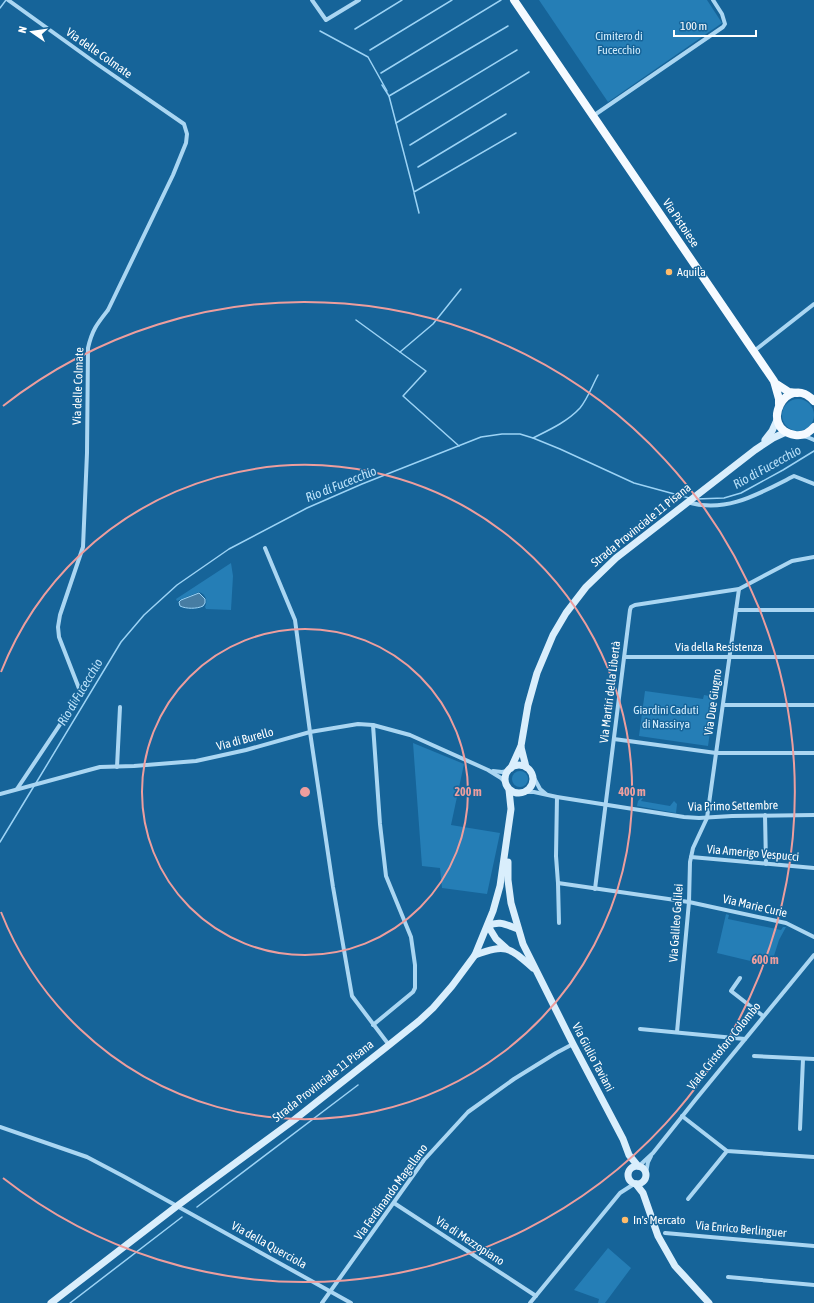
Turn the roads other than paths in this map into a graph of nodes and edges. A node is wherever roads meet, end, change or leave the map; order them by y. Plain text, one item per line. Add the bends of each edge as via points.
1 (8, 0) edge
2 (312, 0) edge
3 (359, 0) edge
4 (514, 0) edge
5 (713, 0) edge
6 (593, 117) junction
7 (814, 304) edge
8 (754, 352) junction
9 (775, 383) junction
10 (797, 393) junction
11 (810, 394) edge
12 (814, 401) edge
13 (779, 404) junction
14 (777, 420) junction
15 (814, 427) edge
16 (786, 432) junction
17 (798, 435) junction
18 (814, 440) edge
19 (755, 450) junction
20 (814, 484) edge
21 (685, 504) junction
22 (265, 548) dead end
23 (814, 553) edge
24 (812, 557) edge
25 (739, 589) junction
26 (736, 610) junction
27 (814, 610) edge
28 (625, 657) junction
29 (729, 657) junction
30 (814, 657) edge
31 (722, 705) junction
32 (814, 705) edge
33 (120, 708) dead end
34 (373, 725) junction
35 (310, 732) junction
36 (614, 739) junction
37 (521, 746) junction
38 (814, 753) edge
39 (716, 754) junction
40 (117, 767) junction
41 (526, 767) junction
42 (488, 770) junction
43 (509, 770) junction
44 (532, 774) junction
45 (505, 782) junction
46 (17, 789) junction
47 (509, 790) junction
48 (525, 792) junction
49 (0, 794) edge
50 (546, 794) junction
51 (557, 797) junction
52 (606, 805) junction
53 (512, 809) junction
54 (765, 815) junction
55 (814, 815) edge
56 (707, 818) junction
57 (507, 843) junction
58 (691, 857) junction
59 (766, 864) junction
60 (814, 868) edge
61 (558, 884) junction
62 (595, 889) junction
63 (690, 902) junction
64 (559, 923) dead end
65 (488, 926) junction
66 (518, 929) junction
67 (814, 937) edge
68 (506, 948) junction
69 (475, 955) junction
70 (814, 955) edge
71 (535, 970) junction
72 (740, 978) dead end
73 (763, 1016) junction
74 (373, 1025) junction
75 (640, 1029) dead end
76 (677, 1032) junction
77 (744, 1039) junction
78 (573, 1044) junction
79 (389, 1045) junction
80 (754, 1056) dead end
81 (803, 1059) junction
82 (814, 1059) edge
83 (682, 1116) junction
84 (0, 1127) edge
85 (800, 1129) dead end
86 (727, 1151) junction
87 (653, 1153) junction
88 (629, 1155) junction
89 (814, 1157) edge
90 (638, 1166) junction
91 (628, 1172) junction
92 (645, 1176) junction
93 (635, 1184) junction
94 (643, 1193) junction
95 (688, 1199) dead end
96 (394, 1203) junction
97 (177, 1206) junction
98 (665, 1233) dead end
99 (814, 1246) edge
100 (728, 1277) dead end
101 (814, 1285) edge
102 (330, 1291) junction
103 (536, 1296) junction
104 (51, 1303) edge
105 (322, 1303) edge
106 (351, 1303) edge
107 (530, 1303) edge
108 (709, 1303) edge

1 - 46 street, Via delle Colmate via 184,124 187,134 173,175 108,310 96,325 90,340 83,547 58,627 59,637 80,691
2 - 3 street via 326,20
4 - 6 main road, Via Pistoiese
5 - 6 street via 722,14 725,24 723,27
6 - 8 main road, Via Pistoiese
7 - 8 street
8 - 9 main road, Via Pistoiese
9 - 10 main road, Via Pistoiese via 789,392
9 - 13 main road, Via Pistoiese
10 - 11 main road, Via Pistoiese
10 - 13 main road via 787,396
11 - 12 main road
13 - 14 main road, Via Pistoiese
14 - 16 main road
14 - 19 main road, Strada Provinciale 11 Pisana via 772,431
15 - 17 main road via 807,433
16 - 17 main road
16 - 19 main road, Strada Provinciale 11 Pisana
17 - 18 street
19 - 21 main road, Strada Provinciale 11 Pisana
20 - 21 street via 794,476 739,502 704,506
21 - 37 main road, Strada Provinciale 11 Pisana via 616,558 586,587 566,613 553,635 537,673
22 - 35 street via 295,620
23 - 24 street
24 - 25 street via 792,561
25 - 26 street, Via Due Giugno
25 - 28 street, Via Martiri della Libertà via 632,606
26 - 27 street
26 - 29 street, Via Due Giugno
28 - 29 street, Via della Resistenza
28 - 36 street, Via Martiri della Libertà
29 - 30 street, Via della Resistenza
29 - 31 street, Via Due Giugno
31 - 32 street
31 - 39 street, Via Due Giugno
33 - 40 street
34 - 35 street, Via di Burello via 358,724
34 - 42 street, Via di Burello via 410,735
34 - 74 street via 386,876 411,937 415,965 413,992
35 - 40 street, Via di Burello via 216,757
35 - 74 street via 352,996
36 - 39 street
36 - 52 street, Via Martiri della Libertà
37 - 41 main road, Strada Provinciale 11 Pisana
37 - 43 main road, Strada Provinciale 11 Pisana
38 - 39 street
39 - 56 street, Via Due Giugno
40 - 46 street, Via di Burello via 100,767
41 - 43 main road via 518,765
41 - 44 main road, Strada Provinciale 11 Pisana
42 - 43 street, Via di Burello
42 - 45 street, Via di Burello
43 - 45 main road, Strada Provinciale 11 Pisana
44 - 48 main road, Strada Provinciale 11 Pisana via 533,783
44 - 50 street via 540,789
45 - 47 main road, Strada Provinciale 11 Pisana
46 - 49 street, Via di Burello
47 - 48 main road via 515,793
47 - 53 main road, Strada Provinciale 11 Pisana
48 - 50 street
48 - 53 main road, Strada Provinciale 11 Pisana via 518,797
50 - 51 street
51 - 52 street
51 - 61 street
52 - 56 street, Via Primo Settembre
52 - 62 street, Via Martiri della Libertà
53 - 57 main road, Strada Provinciale 11 Pisana
54 - 55 street, Via Primo Settembre
54 - 56 street, Via Primo Settembre
54 - 59 street
56 - 58 street, Via Galileo Galilei
57 - 65 main road, Strada Provinciale 11 Pisana via 500,886
57 - 66 main road, Via Giulio Taviani via 508,880
58 - 59 street, Via Amerigo Vespucci
58 - 63 street, Via Galileo Galilei
59 - 60 street, Via Amerigo Vespucci
61 - 62 street, Via Marie Curie
61 - 64 street
62 - 63 street, Via Marie Curie
63 - 67 street, Via Marie Curie via 786,923
63 - 76 street, Via Galileo Galilei
65 - 66 main road via 502,923
65 - 68 main road, Via Giulio Taviani via 496,939
65 - 69 main road, Strada Provinciale 11 Pisana
66 - 71 main road, Via Giulio Taviani
68 - 69 main road via 491,949
68 - 71 main road, Via Giulio Taviani
69 - 79 main road, Strada Provinciale 11 Pisana via 433,1008
70 - 73 street, Viale Cristoforo Colombo
71 - 78 main road, Via Giulio Taviani
72 - 73 street via 731,991
73 - 77 street, Viale Cristoforo Colombo
74 - 79 street
75 - 76 street
76 - 77 street
77 - 83 street, Viale Cristoforo Colombo
78 - 88 main road, Via Giulio Taviani
78 - 96 street, Via Ferdinando Magellano via 514,1079 468,1112 424,1160
79 - 97 main road, Strada Provinciale 11 Pisana via 294,1120
80 - 81 street
81 - 82 street
81 - 85 street
83 - 86 street
83 - 87 street, Viale Cristoforo Colombo
84 - 97 street, Via della Querciola via 87,1157
86 - 89 street
86 - 95 street
87 - 90 street, Viale Cristoforo Colombo
87 - 92 street, Viale Cristoforo Colombo
88 - 90 main road, Via Giulio Taviani
88 - 91 main road, Via Giulio Taviani
90 - 91 main road, Viale Cristoforo Colombo
90 - 92 main road via 644,1169
91 - 93 main road via 629,1180
92 - 93 main road via 641,1183
92 - 94 main road
93 - 94 main road
93 - 103 street via 620,1192
94 - 108 main road via 658,1236 675,1266
96 - 102 street, Via Ferdinando Magellano
96 - 103 street, Via di Mezzopiano
97 - 102 street, Via della Querciola
97 - 104 main road, Strada Provinciale 11 Pisana
98 - 99 street, Via Enrico Berlinguer
100 - 101 street
102 - 105 street, Via Ferdinando Magellano
102 - 106 street, Via della Querciola
103 - 107 street

